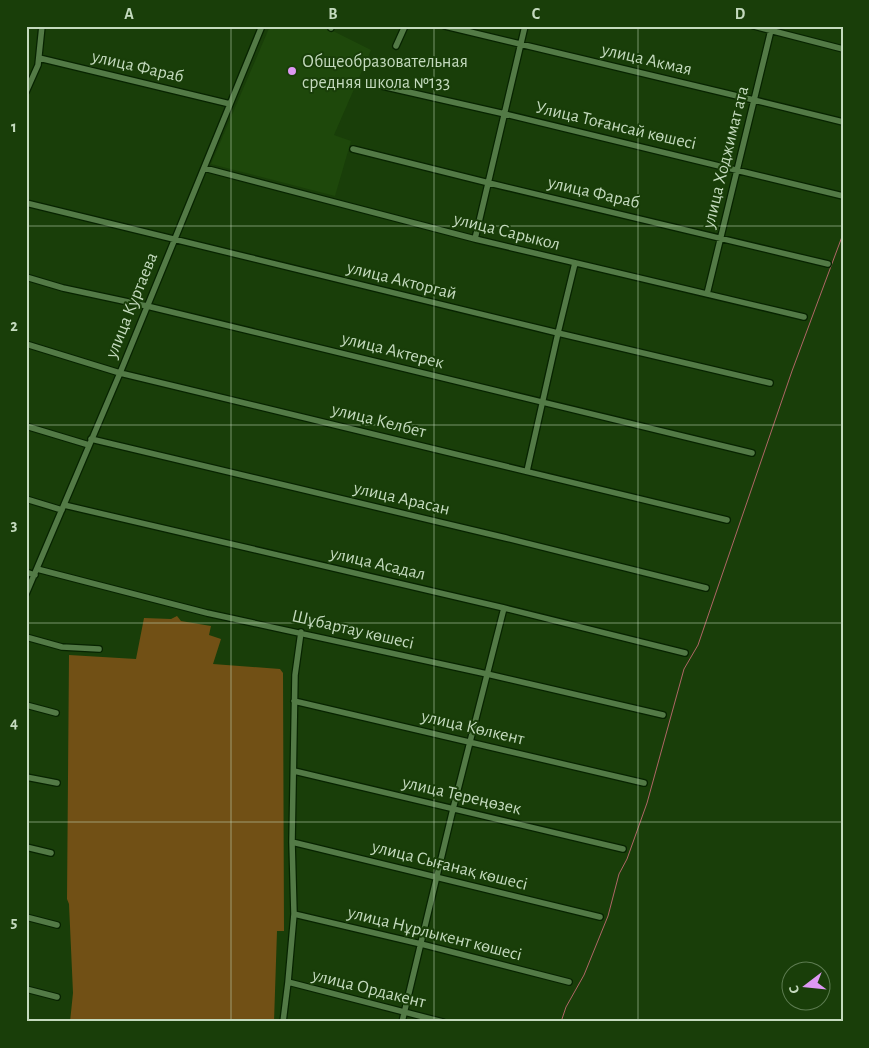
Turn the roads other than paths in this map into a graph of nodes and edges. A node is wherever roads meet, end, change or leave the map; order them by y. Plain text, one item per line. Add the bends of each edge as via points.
1 (42, 26) edge
2 (262, 26) edge
3 (405, 26) edge
4 (445, 26) edge
5 (525, 26) edge
6 (754, 26) edge
7 (771, 28) edge
8 (520, 44) junction
9 (396, 46) dead end
10 (843, 49) edge
11 (39, 58) junction
12 (26, 74) edge
13 (34, 77) junction
14 (382, 86) dead end
15 (26, 92) edge
16 (754, 100) junction
17 (230, 104) junction
18 (505, 114) junction
19 (843, 122) edge
20 (353, 149) dead end
21 (204, 168) junction
22 (736, 169) junction
23 (489, 183) junction
24 (843, 196) edge
25 (26, 203) edge
26 (720, 238) junction
27 (475, 239) junction
28 (175, 240) junction
29 (575, 263) junction
30 (828, 264) dead end
31 (26, 277) edge
32 (707, 294) junction
33 (147, 306) junction
34 (804, 318) dead end
35 (558, 333) junction
36 (26, 344) edge
37 (120, 372) junction
38 (770, 383) dead end
39 (543, 402) junction
40 (26, 426) edge
41 (90, 442) junction
42 (752, 453) dead end
43 (528, 471) junction
44 (26, 499) edge
45 (63, 508) junction
46 (727, 520) dead end
47 (26, 572) edge
48 (36, 572) junction
49 (706, 588) dead end
50 (26, 594) edge
51 (504, 608) junction
52 (301, 632) junction
53 (26, 637) edge
54 (99, 649) dead end
55 (685, 653) dead end
56 (487, 674) junction
57 (294, 701) junction
58 (26, 705) edge
59 (56, 713) dead end
60 (664, 715) dead end
61 (470, 742) junction
62 (294, 771) junction
63 (26, 776) edge
64 (57, 783) dead end
65 (644, 783) dead end
66 (453, 809) junction
67 (292, 842) junction
68 (26, 846) edge
69 (623, 848) dead end
70 (51, 853) dead end
71 (437, 877) junction
72 (294, 914) junction
73 (26, 917) edge
74 (600, 917) dead end
75 (57, 925) dead end
76 (420, 944) junction
77 (288, 982) junction
78 (569, 982) dead end
79 (26, 989) edge
80 (57, 997) dead end
81 (405, 1012) junction
82 (283, 1022) edge
83 (402, 1022) edge
84 (443, 1022) edge

1 - 11 street
2 - 17 street, улица Куртаева
3 - 9 street
4 - 8 street, улица Акмая
5 - 8 street
6 - 7 street
7 - 10 street
7 - 16 street, улица Ходжимат ата
8 - 16 street, улица Акмая
8 - 18 street
11 - 13 street
11 - 17 street, улица Фараб
12 - 13 street
13 - 15 street
14 - 18 street, Улица Тоғансай көшесі
16 - 19 street, улица Акмая
16 - 22 street, улица Ходжимат ата
17 - 21 street, улица Куртаева
18 - 22 street, Улица Тоғансай көшесі
18 - 23 street
20 - 23 street, улица Фараб
21 - 27 street, улица Сарыкол
21 - 28 street, улица Куртаева
22 - 24 street, Улица Тоғансай көшесі
22 - 26 street, улица Ходжимат ата
23 - 26 street, улица Фараб
23 - 27 street
25 - 28 street, улица Акторгай
26 - 30 street, улица Фараб
26 - 32 street, улица Ходжимат ата
27 - 29 street, улица Сарыкол
28 - 33 street, улица Куртаева
28 - 35 street, улица Акторгай
29 - 32 street, улица Сарыкол
29 - 35 street
31 - 33 street, улица Актерек
32 - 34 street, улица Сарыкол
33 - 37 street, улица Куртаева
33 - 39 street, улица Актерек
35 - 38 street, улица Акторгай
35 - 39 street
36 - 37 street, улица Келбет
37 - 41 street, улица Куртаева
37 - 43 street, улица Келбет
39 - 42 street, улица Актерек
39 - 43 street
40 - 41 street, улица Арасан
41 - 45 street, улица Куртаева
41 - 49 street, улица Арасан via 497,535
43 - 46 street, улица Келбет
44 - 45 street, улица Асадал
45 - 48 street, улица Куртаева
45 - 51 street, улица Асадал
47 - 48 street, Шұбартау көшесі
48 - 50 street, улица Куртаева
48 - 52 street, Шұбартау көшесі
51 - 55 street, улица Асадал
51 - 56 street
52 - 56 street, Шұбартау көшесі
52 - 57 street
53 - 54 street via 62,647
56 - 60 street, Шұбартау көшесі
56 - 61 street
57 - 61 street, улица Көлкент
57 - 62 street
58 - 59 street
61 - 65 street, улица Көлкент
61 - 66 street
62 - 66 street, улица Тереңөзек
62 - 67 street
63 - 64 street
66 - 69 street, улица Тереңөзек
66 - 71 street
67 - 71 street, улица Сығанақ көшесі
67 - 72 street
68 - 70 street
71 - 74 street, улица Сығанақ көшесі
71 - 76 street
72 - 76 street, улица Нұрлыкент көшесі
72 - 77 street
73 - 75 street
76 - 78 street, улица Нұрлыкент көшесі
76 - 81 street
77 - 81 street, улица Ордакент
77 - 82 street
79 - 80 street
81 - 83 street
81 - 84 street, улица Ордакент

